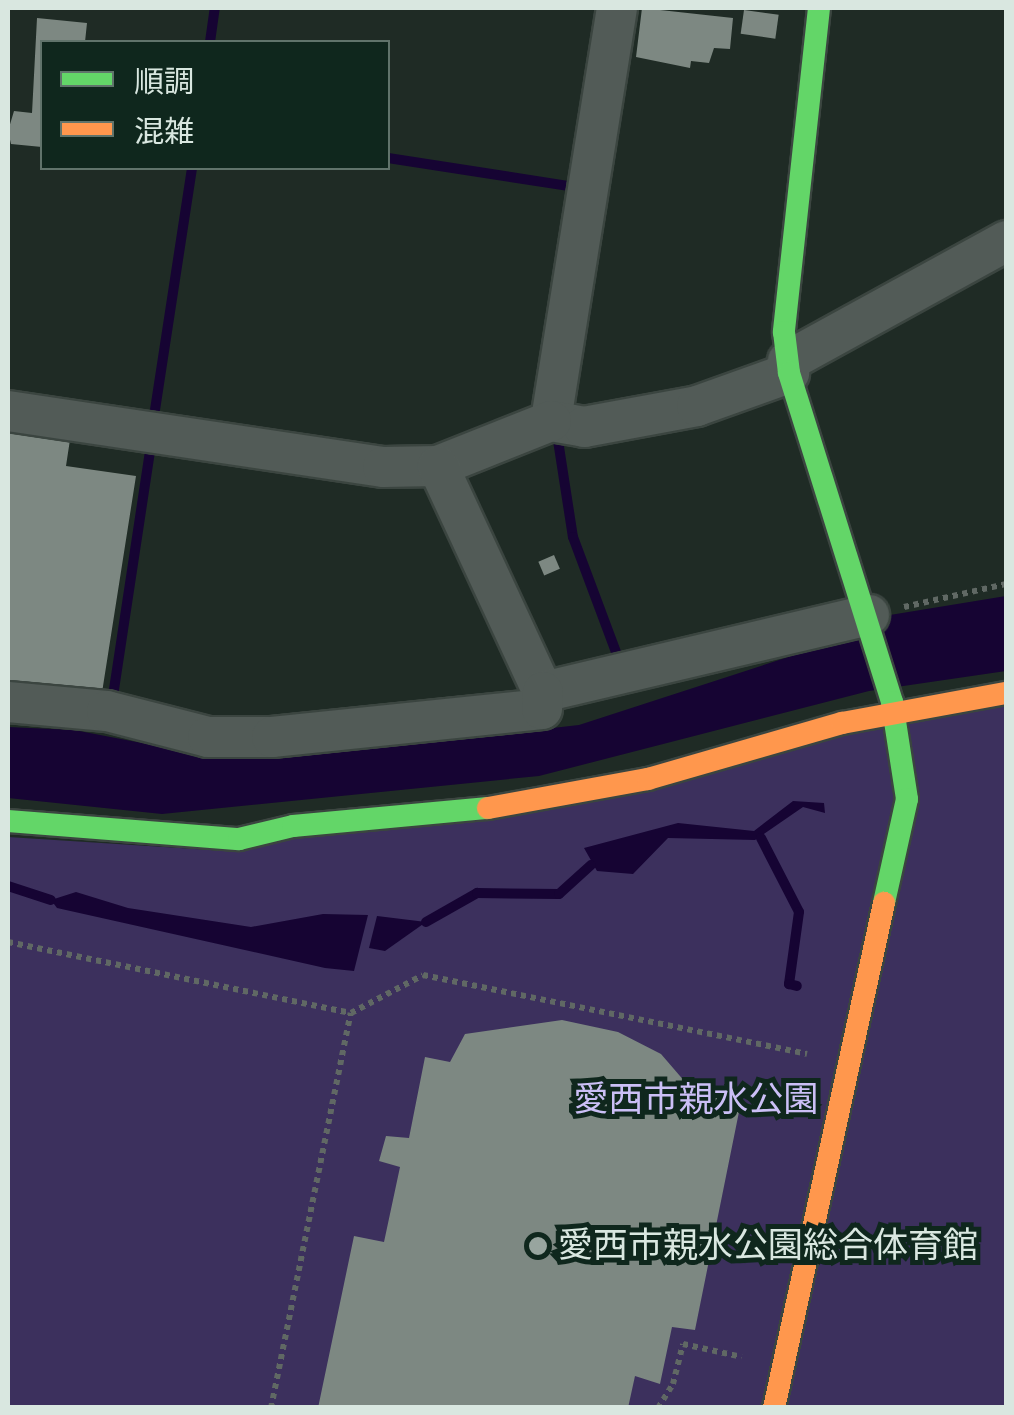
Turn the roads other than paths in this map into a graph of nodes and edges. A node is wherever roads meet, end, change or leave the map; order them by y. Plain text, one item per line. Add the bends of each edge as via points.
1 (617, 8) edge
2 (808, 9) edge
3 (1006, 240) edge
4 (788, 367) junction
5 (8, 411) edge
6 (550, 421) junction
7 (438, 466) junction
8 (869, 618) junction
9 (543, 692) junction
10 (1006, 692) edge
11 (8, 702) edge
12 (894, 708) junction
13 (8, 820) edge
14 (774, 1408) edge

1 - 6 street
2 - 4 street via 784,332
3 - 4 street
4 - 6 street via 697,406 584,427
4 - 8 street
5 - 7 street via 383,467
6 - 7 street
7 - 9 street
8 - 9 street
8 - 12 street
9 - 11 street via 542,709 272,737 208,737 106,711
10 - 12 street
12 - 13 street via 527,805 292,826 239,839
12 - 14 street via 907,799

